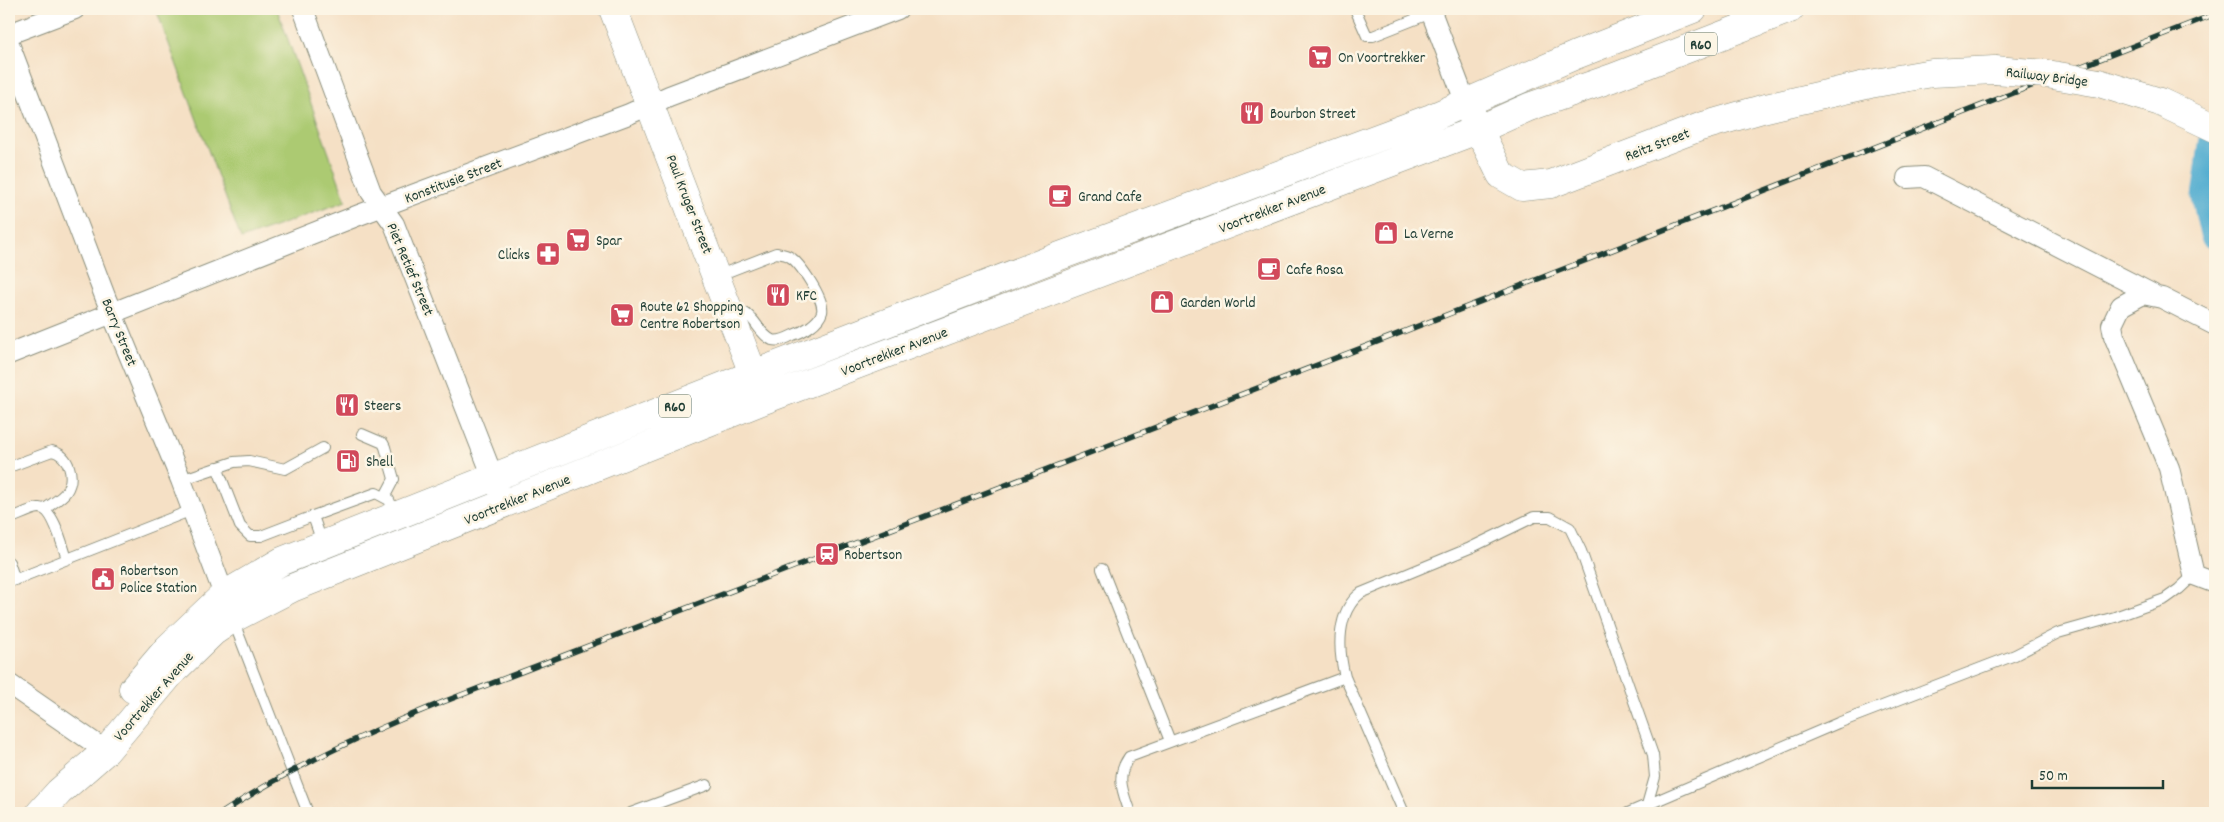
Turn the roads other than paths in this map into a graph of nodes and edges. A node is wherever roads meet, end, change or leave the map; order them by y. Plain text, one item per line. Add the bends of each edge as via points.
1 (74, 9) edge
2 (303, 9) edge
3 (613, 9) edge
4 (898, 9) edge
5 (1355, 9) edge
6 (1693, 9) edge
7 (1790, 9) edge
8 (1431, 11) edge
9 (1742, 18) edge
10 (9, 34) edge
11 (1623, 36) junction
12 (9, 44) edge
13 (1634, 70) junction
14 (1995, 70) joint
15 (1465, 101) junction
16 (651, 104) junction
17 (2209, 125) edge
18 (1480, 129) junction
19 (1907, 178) dead end
20 (381, 206) junction
21 (717, 276) junction
22 (2152, 294) junction
23 (112, 314) junction
24 (733, 319) junction
25 (2215, 325) edge
26 (9, 354) edge
27 (754, 374) junction
28 (764, 400) junction
29 (362, 434) dead end
30 (322, 448) dead end
31 (9, 467) edge
32 (217, 468) junction
33 (494, 478) junction
34 (181, 480) junction
35 (503, 504) junction
36 (391, 507) junction
37 (44, 508) junction
38 (192, 510) junction
39 (313, 516) junction
40 (9, 519) edge
41 (323, 546) junction
42 (67, 558) junction
43 (9, 562) edge
44 (1102, 569) dead end
45 (2194, 575) junction
46 (12, 581) edge
47 (2215, 583) edge
48 (228, 607) junction
49 (1345, 677) junction
50 (9, 684) edge
51 (1170, 741) junction
52 (99, 746) junction
53 (707, 785) dead end
54 (1647, 805) junction
55 (40, 813) edge
56 (308, 813) edge
57 (631, 813) edge
58 (1130, 813) edge
59 (1404, 813) edge
60 (1628, 813) edge

1 - 10 street
2 - 20 street, Piet Retief Street via 371,192
3 - 16 main road, Paul Kruger Street
4 - 16 street, Konstitusie Street
5 - 8 lane via 1367,36 1374,36
6 - 11 main road, Voortrekker Avenue / R60
7 - 9 main road, Voortrekker Avenue / R60
8 - 15 street, Reitz Street
9 - 13 main road, Voortrekker Avenue / R60
11 - 13 main road
11 - 15 main road, Voortrekker Avenue / R60
12 - 23 street, Barry Street
13 - 18 main road, Voortrekker Avenue / R60 via 1529,107
14 - 17 main road, Railway Bridge, bridge via 2100,83 2160,102
14 - 18 main road, Reitz Street via 1932,73 1762,108 1700,127 1551,184 1537,186 1522,187 1501,175
15 - 18 main road, Reitz Street
15 - 27 main road, Voortrekker Avenue / R60 via 1431,118
16 - 20 street, Konstitusie Street
16 - 21 main road, Paul Kruger Street
18 - 28 main road, Voortrekker Avenue / R60
19 - 22 street via 1924,177
20 - 23 street, Konstitusie Street
20 - 33 street, Piet Retief Street via 394,224
21 - 24 main road, Paul Kruger Street
21 - 24 lane via 776,253 786,254 806,276 822,303 822,313 814,323 802,332 774,341 745,314
22 - 25 street
22 - 45 street via 2143,294 2121,306 2112,325 2169,468
23 - 26 street, Konstitusie Street
23 - 34 street, Barry Street
24 - 27 main road, Paul Kruger Street
27 - 28 main road, Paul Kruger Street
27 - 33 main road, Voortrekker Avenue / R60
28 - 35 main road, Voortrekker Avenue / R60
29 - 36 lane via 385,447 394,479
30 - 32 lane via 285,469 249,461
31 - 37 lane via 52,451 59,452 65,459 71,474 66,493
32 - 34 lane
32 - 39 lane via 240,526 250,536 261,536
33 - 35 street, Piet Retief Street
33 - 36 main road, Voortrekker Avenue / R60
34 - 38 street, Barry Street
35 - 48 main road, Voortrekker Avenue / R60 via 292,588
36 - 39 lane via 376,493
36 - 41 main road, Voortrekker Avenue / R60
37 - 40 lane
37 - 42 lane via 51,514
38 - 42 lane
38 - 48 street, Barry Street
39 - 41 lane
41 - 48 main road, Voortrekker Avenue / R60 via 282,561
42 - 46 lane
43 - 46 lane
44 - 51 lane
45 - 47 street
45 - 54 lane via 2165,599 2058,633 2015,656 1838,723
48 - 52 main road, Voortrekker Avenue / R60 via 213,632
48 - 56 lane
49 - 51 lane
49 - 54 lane via 1340,634 1356,597 1534,517 1550,517 1570,528 1582,551 1653,756 1655,777
49 - 59 lane
50 - 52 street
51 - 58 lane via 1129,757 1123,766 1122,787
52 - 55 main road, Voortrekker Avenue / R60
53 - 57 lane
54 - 60 lane

